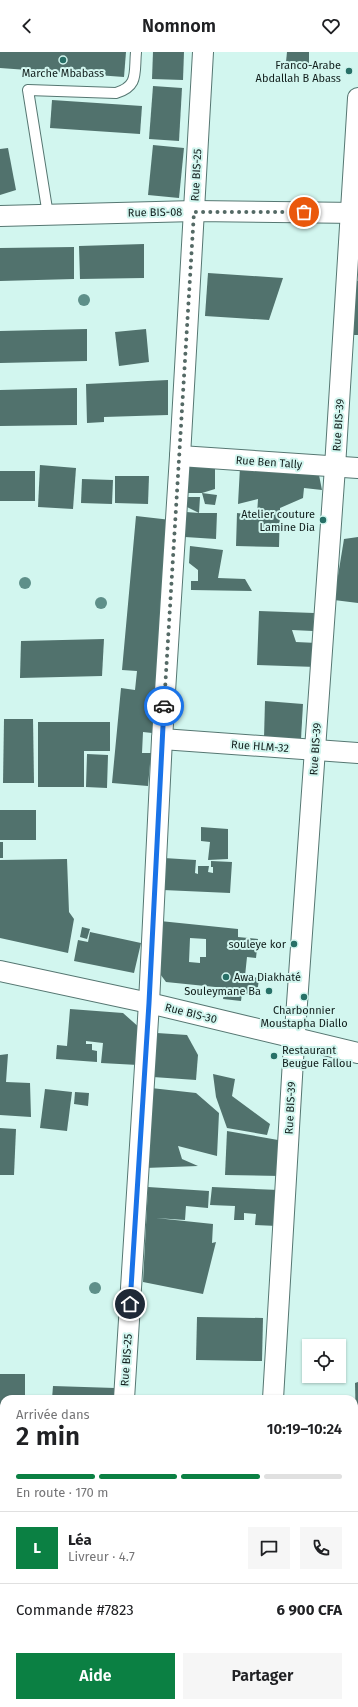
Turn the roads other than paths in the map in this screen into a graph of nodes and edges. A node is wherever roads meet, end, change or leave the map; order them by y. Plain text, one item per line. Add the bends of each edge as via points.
1 (136, 52) edge
2 (203, 52) edge
3 (358, 98) edge
4 (194, 212) junction
5 (355, 212) edge
6 (48, 215) junction
7 (0, 216) edge
8 (180, 456) junction
9 (335, 467) junction
10 (358, 468) edge
11 (162, 739) junction
12 (315, 750) junction
13 (358, 753) edge
14 (0, 971) edge
15 (149, 1003) junction
16 (294, 1039) junction
17 (358, 1053) edge
18 (124, 1395) edge
19 (273, 1395) edge

1 - 6 lane via 134,81 128,90 116,93 28,90
2 - 4 street, Rue BIS-25
3 - 5 street, Rue BIS-39
4 - 5 street, Rue BIS-08
4 - 6 street, Rue BIS-08
4 - 8 street, Rue BIS-25
5 - 9 street, Rue BIS-39
6 - 7 street, Rue BIS-08
8 - 9 street, Rue Ben Tally
8 - 11 street, Rue BIS-25
9 - 10 street, Rue Ben Tally
9 - 12 street, Rue BIS-39
11 - 12 street, Rue HLM-32
11 - 15 street, Rue BIS-25
12 - 13 street, Rue HLM-32
12 - 16 street, Rue BIS-39
14 - 15 street, Rue BIS-30
15 - 16 street, Rue BIS-30
15 - 18 street, Rue BIS-25
16 - 17 street, Rue BIS-30
16 - 19 street, Rue BIS-39

